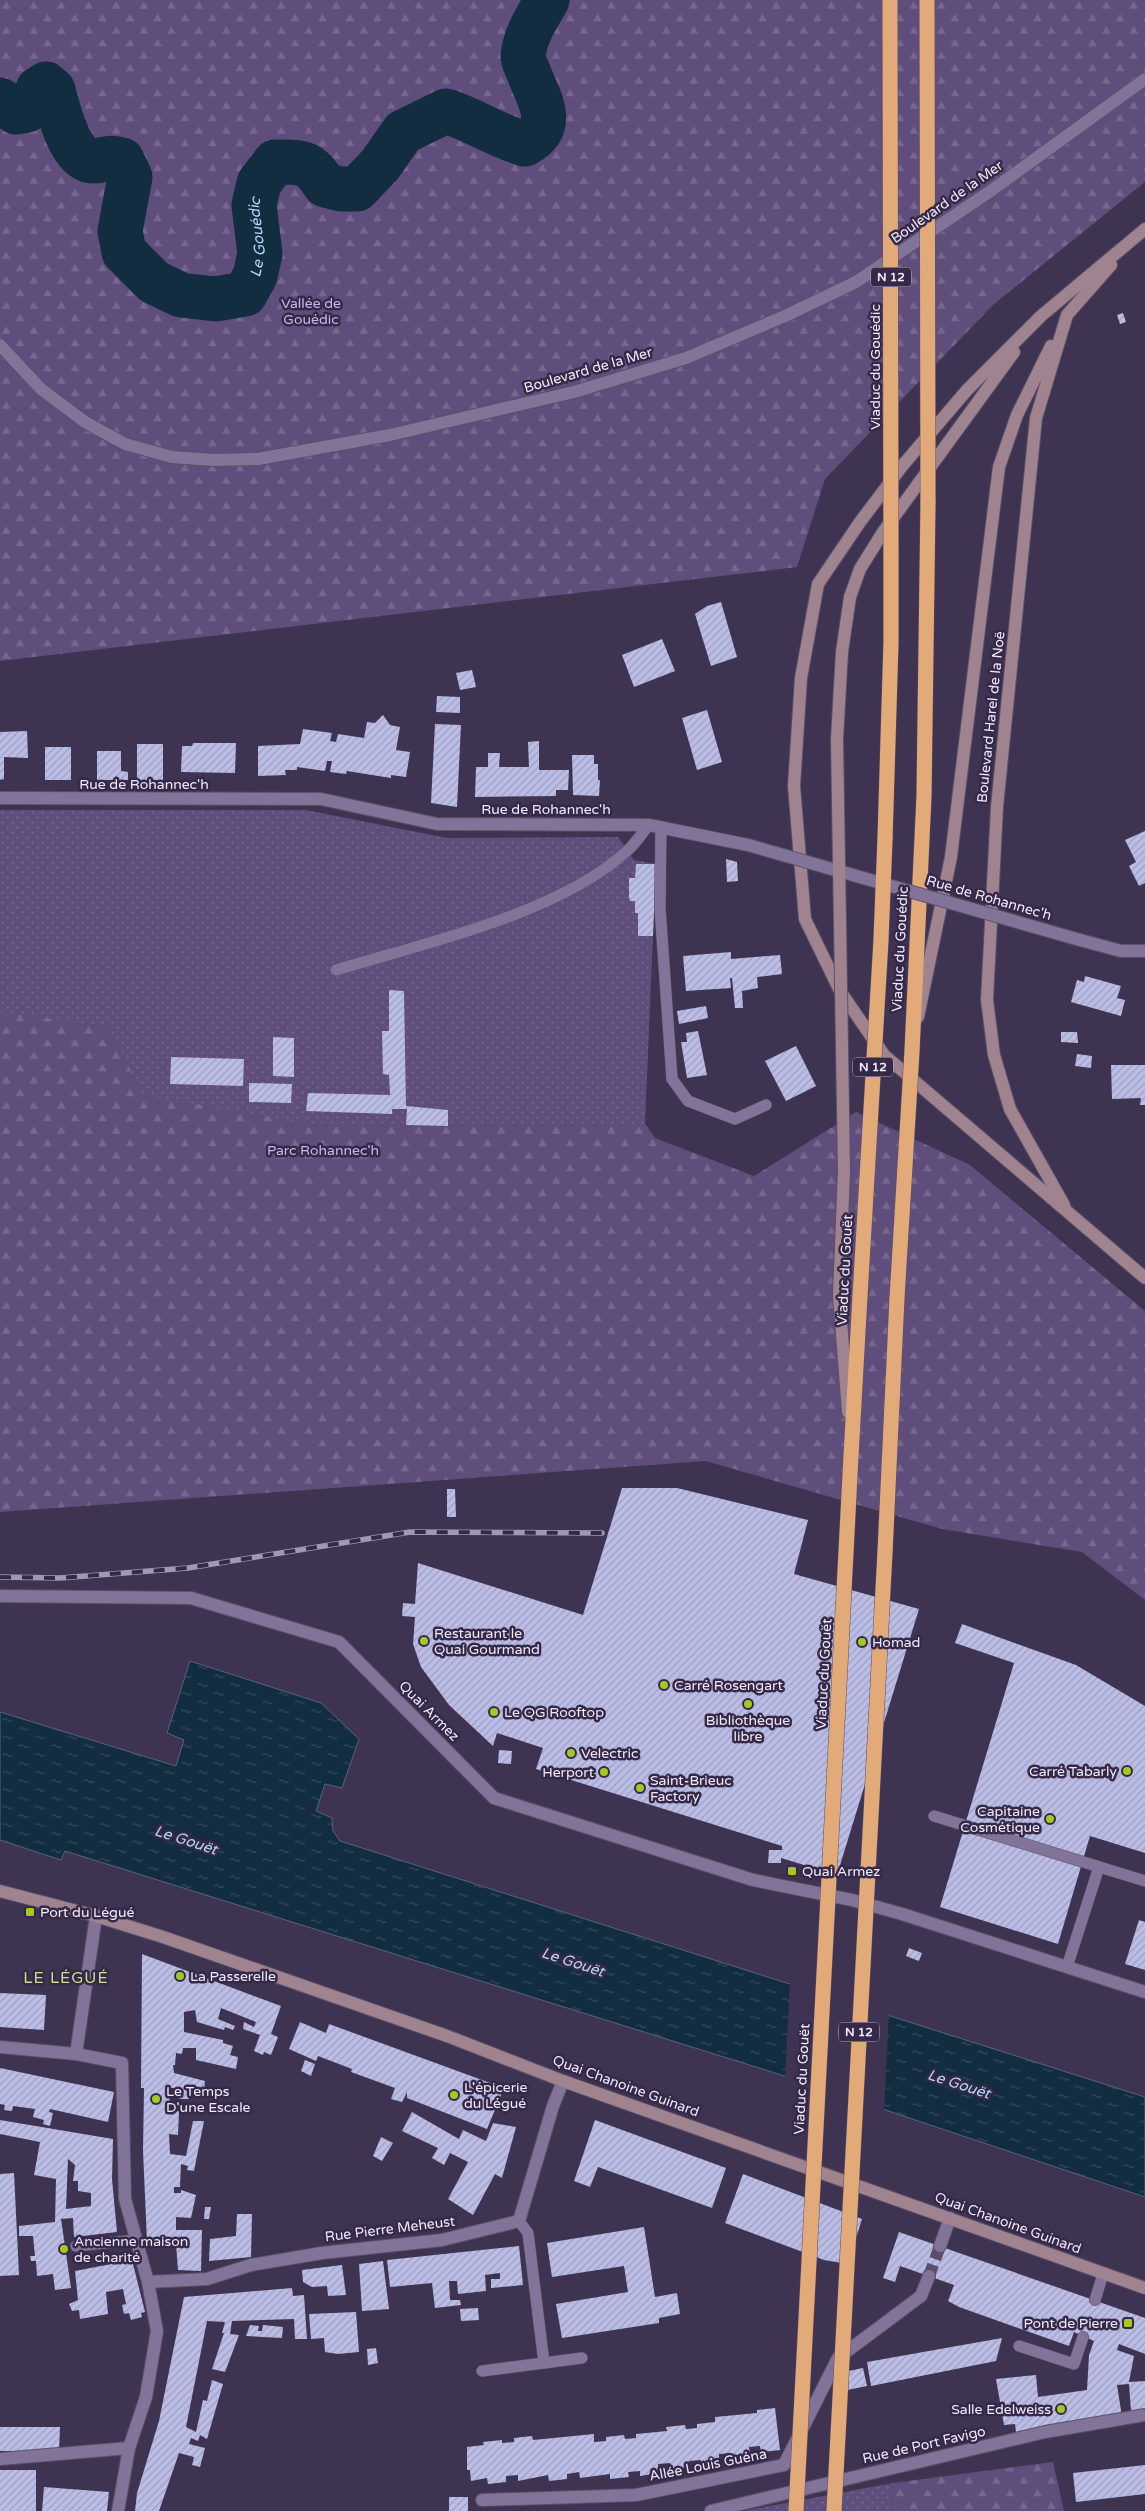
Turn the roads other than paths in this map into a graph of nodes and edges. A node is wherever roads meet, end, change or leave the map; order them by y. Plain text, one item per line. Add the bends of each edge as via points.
1 (890, 0) edge
2 (927, 0) edge
3 (1145, 79) edge
4 (1145, 229) edge
5 (1134, 238) junction
6 (1067, 315) junction
7 (1041, 316) junction
8 (0, 345) edge
9 (0, 798) edge
10 (655, 826) junction
11 (885, 839) joint
12 (1145, 951) edge
13 (336, 970) dead end
14 (912, 1051) junction
15 (766, 1105) dead end
16 (1068, 1212) junction
17 (1145, 1278) edge
18 (851, 1456) junction
19 (0, 1596) edge
20 (934, 1816) dead end
21 (1098, 1867) junction
22 (1145, 1881) edge
23 (0, 1891) edge
24 (96, 1916) junction
25 (1067, 1968) junction
26 (1145, 1992) edge
27 (0, 2047) edge
28 (76, 2054) junction
29 (563, 2081) junction
30 (950, 2218) junction
31 (519, 2221) junction
32 (136, 2240) junction
33 (76, 2246) dead end
34 (940, 2246) tunnel mouth
35 (1103, 2274) junction
36 (929, 2276) tunnel mouth
37 (148, 2282) junction
38 (1145, 2288) edge
39 (1095, 2300) dead end
40 (1083, 2336) dead end
41 (1019, 2346) dead end
42 (582, 2358) dead end
43 (544, 2363) junction
44 (482, 2371) dead end
45 (1145, 2415) edge
46 (129, 2448) junction
47 (0, 2459) edge
48 (482, 2500) dead end
49 (118, 2511) edge
50 (711, 2511) edge
51 (796, 2511) edge
52 (834, 2511) edge

1 - 11 highway, Viaduc du Gouédic / N 12, bridge via 891,642
2 - 14 highway, Viaduc du Gouédic / N 12, bridge via 927,643 922,850
3 - 8 street, Boulevard de la Mer via 992,190 856,282 785,316 686,358 574,392 390,435 258,459 172,457 125,444 85,422 41,389
4 - 5 main road
5 - 6 main road, Boulevard Harel de la Noë
5 - 7 main road
6 - 14 main road via 1017,415 1000,468 951,857
6 - 16 main road, Boulevard Harel de la Noë via 1036,418 997,807 987,1000 994,1054 1010,1109
7 - 16 main road via 967,390 902,465 818,584 800,678 794,786 805,919 840,991 884,1055
7 - 18 main road, bridge via 883,532 860,569 850,597 842,652 837,739 844,1172 839,1295
9 - 10 street, Rue de Rohannec'h via 321,799 437,824
10 - 12 street, Rue de Rohannec'h, bridge via 748,845 1120,951
10 - 13 lane via 601,872 513,915
10 - 15 lane via 672,1079 688,1101 735,1119
11 - 18 highway, Viaduc du Gouët / N 12, bridge
14 - 52 highway, N 12, bridge
16 - 17 main road
18 - 51 highway, Viaduc du Gouët / N 12, bridge
19 - 25 street, Quai Armez via 191,1598 338,1642 494,1798 753,1880 852,1900 902,1914
20 - 21 lane
21 - 22 lane
21 - 25 lane
23 - 24 main road, Quai Chanoine Guinard
24 - 28 street
24 - 29 main road, Quai Chanoine Guinard via 447,2036
25 - 26 street, Quai Armez
27 - 28 street
28 - 32 street via 122,2063 125,2199
29 - 30 main road, Quai Chanoine Guinard
29 - 31 street
30 - 34 street
30 - 35 main road, Quai Chanoine Guinard
31 - 37 street, Rue Pierre Meheust via 442,2240 322,2253 251,2265 207,2279
31 - 43 lane via 528,2233
32 - 33 lane
32 - 37 street
35 - 38 main road, Quai Chanoine Guinard
35 - 39 lane
36 - 48 street, Allée Louis Guéna via 921,2296 838,2358 784,2465 636,2495
37 - 46 street via 157,2331 146,2397
40 - 41 lane via 1074,2364
42 - 43 lane
43 - 44 lane
45 - 50 street, Rue de Port Favigo via 1045,2432
46 - 47 street
46 - 49 street

